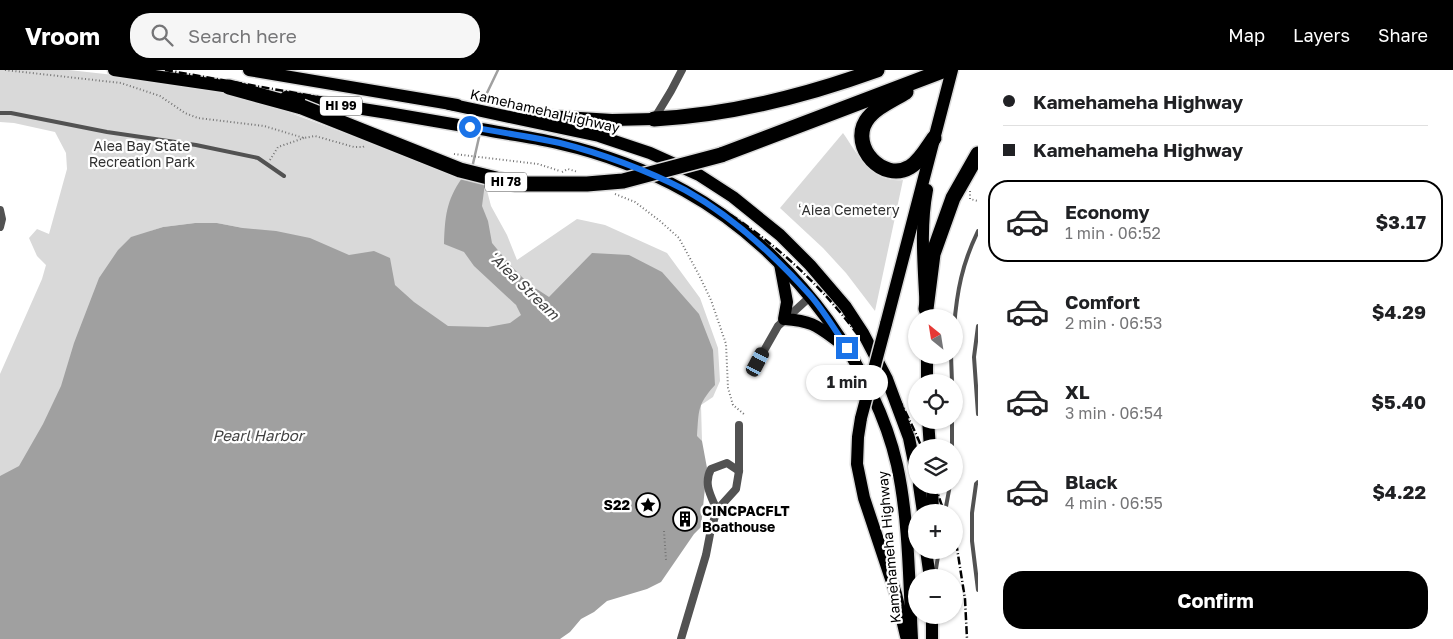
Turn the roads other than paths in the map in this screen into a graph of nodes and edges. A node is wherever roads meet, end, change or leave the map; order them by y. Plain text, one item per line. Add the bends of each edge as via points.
1 (114, 70) edge
2 (249, 70) edge
3 (682, 70) edge
4 (877, 70) edge
5 (945, 71) edge
6 (229, 87) junction
7 (947, 89) junction
8 (0, 113) edge
9 (495, 113) junction
10 (654, 119) junction
11 (934, 138) junction
12 (978, 154) edge
13 (284, 176) dead end
14 (0, 210) edge
15 (0, 228) edge
16 (978, 231) edge
17 (780, 264) junction
18 (811, 296) junction
19 (846, 307) junction
20 (926, 309) edge
21 (927, 309) edge
22 (956, 309) edge
23 (784, 319) junction
24 (978, 326) edge
25 (847, 348) junction
26 (753, 370) dead end
27 (978, 414) edge
28 (739, 425) dead end
29 (909, 439) edge
30 (739, 471) junction
31 (978, 482) edge
32 (717, 510) junction
33 (978, 590) edge
34 (932, 624) edge
35 (681, 639) edge
36 (907, 639) edge
37 (912, 639) edge
38 (932, 639) edge

1 - 6 main road, Kamehameha Highway / HI 99
2 - 9 main road, Kamehameha Highway / HI 99
3 - 10 street via 674,92
4 - 10 highway via 757,106
5 - 6 highway, HI 78, bridge via 721,154 623,181 587,184 516,184 460,170 302,107
5 - 7 main road
5 - 11 highway via 872,114 863,128 862,144 878,165 889,171 901,171 917,161
6 - 17 main road, Kamehameha Highway / HI 99 via 561,144 623,163 685,190 722,215
7 - 11 main road
7 - 20 main road via 926,199 923,271
8 - 13 lane via 258,158
9 - 10 main road, Kamehameha Highway via 612,120
9 - 19 main road, Kamehameha Highway / HI 99 via 599,136 699,174 734,197 780,235
11 - 36 main road, bridge via 858,437 857,464 864,498 896,594
12 - 21 highway via 953,198 937,244
14 - 15 street
16 - 22 lane via 957,292
17 - 18 main road, Kamehameha Highway / HI 99
17 - 23 main road via 787,302
18 - 19 main road
18 - 23 street
18 - 25 main road, Kamehameha Highway / HI 99
19 - 29 main road, Kamehameha Highway / HI 99 via 886,380
23 - 25 main road via 816,325
23 - 26 street
24 - 27 lane via 974,357
25 - 37 main road, Kamehameha Highway / HI 99 via 876,402 896,463 902,491
28 - 30 street
30 - 32 street via 736,489
30 - 32 street via 727,463 712,469 707,477
31 - 33 lane via 972,513
32 - 35 street
34 - 38 main road

